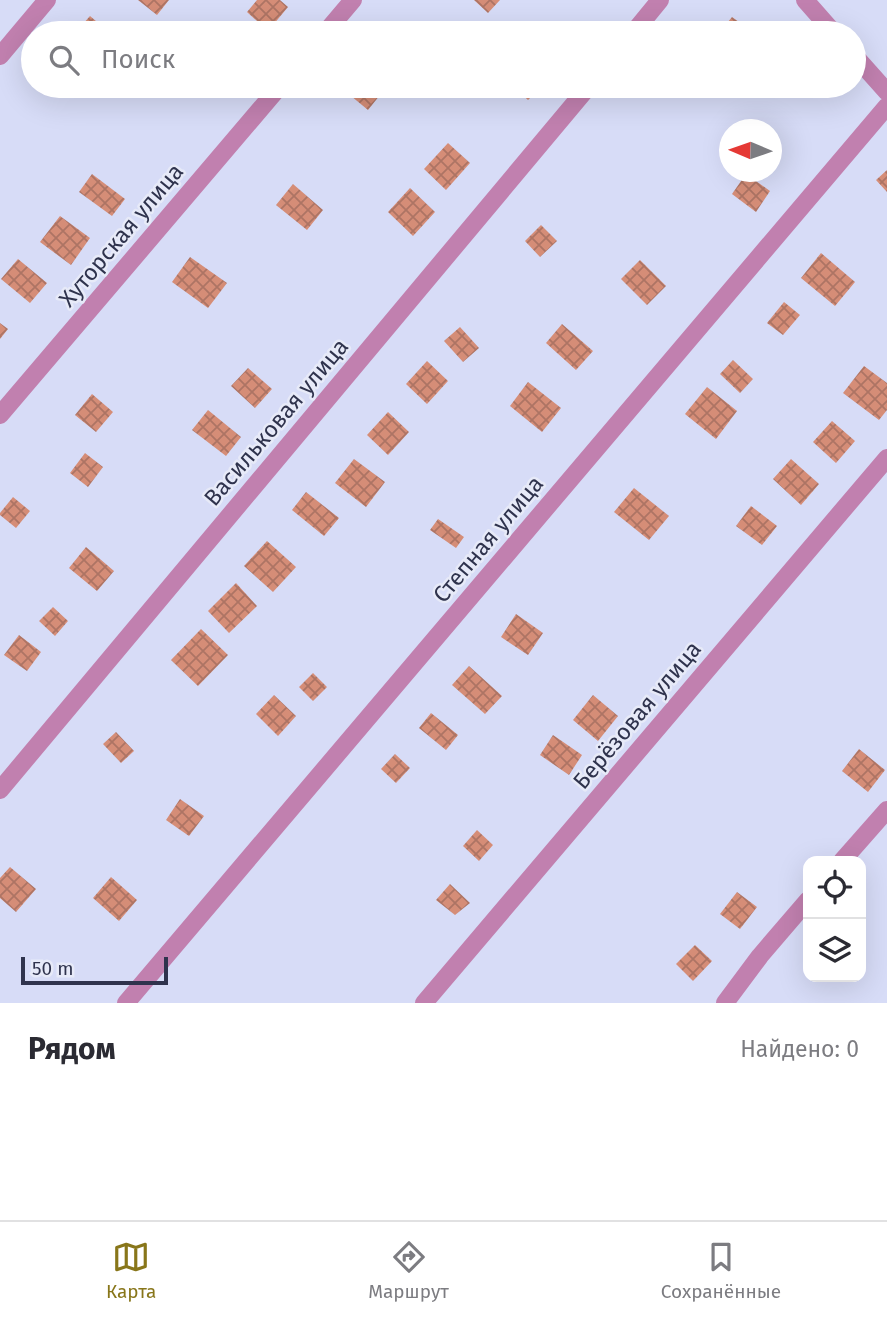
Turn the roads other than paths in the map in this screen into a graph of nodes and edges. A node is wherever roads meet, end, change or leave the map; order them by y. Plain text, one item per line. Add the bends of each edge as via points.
1 (47, 0) edge
2 (353, 0) edge
3 (660, 0) edge
4 (805, 0) edge
5 (29, 21) edge
6 (335, 21) edge
7 (643, 21) edge
8 (823, 21) edge
9 (21, 31) edge
10 (0, 56) edge
11 (866, 68) edge
12 (887, 92) edge
13 (270, 98) edge
14 (579, 98) edge
15 (887, 106) edge
16 (0, 415) edge
17 (887, 458) edge
18 (0, 790) edge
19 (887, 810) edge
20 (846, 856) edge
21 (803, 906) edge
22 (126, 1003) edge
23 (424, 1003) edge
24 (724, 1003) edge

1 - 5 street
2 - 6 street
3 - 7 street
4 - 8 street
9 - 10 street
11 - 12 street
13 - 16 street, Хуторская улица
14 - 18 street, Васильковая улица
15 - 22 street, Степная улица
17 - 23 street, Берёзовая улица
19 - 20 street
21 - 24 street

